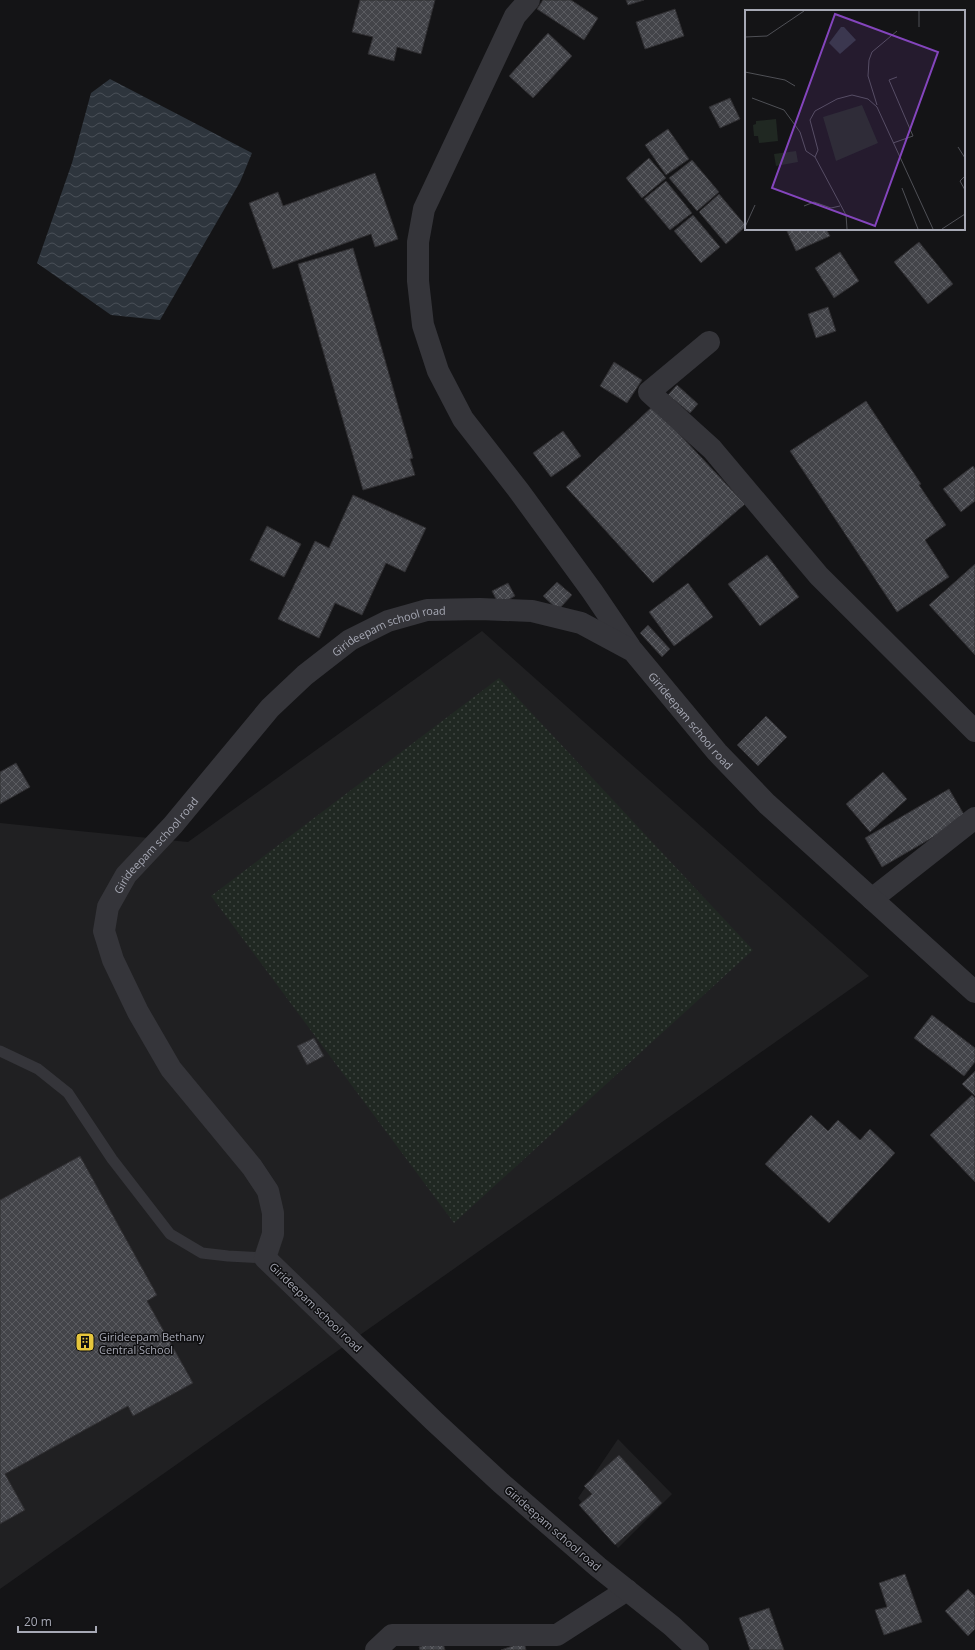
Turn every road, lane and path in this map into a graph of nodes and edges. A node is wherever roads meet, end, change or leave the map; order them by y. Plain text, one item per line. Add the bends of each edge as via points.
1 (529, 0) edge
2 (709, 342) dead end
3 (633, 651) junction
4 (975, 732) edge
5 (975, 818) edge
6 (872, 899) junction
7 (975, 992) edge
8 (0, 1051) edge
9 (265, 1258) junction
10 (627, 1590) junction
11 (376, 1650) edge
12 (698, 1650) edge

1 - 3 street via 515,16 424,209 418,242 418,281 423,325 438,371 462,419 519,491
2 - 4 street via 648,392 712,449 819,576
3 - 6 street, Girideepam school road via 717,752 767,804
3 - 9 street, Girideepam school road via 581,623 532,612 480,609 427,610 388,621 350,640 305,675 270,708 173,825 126,875 108,907 104,931 113,960 138,1012 171,1069 252,1167 268,1191 274,1234
5 - 6 street
6 - 7 street, Girideepam school road
8 - 9 lane via 38,1070 68,1094 112,1159 170,1234 202,1253
9 - 10 street, Girideepam school road via 507,1488
10 - 11 street via 557,1635 392,1635
10 - 12 street, Girideepam school road

